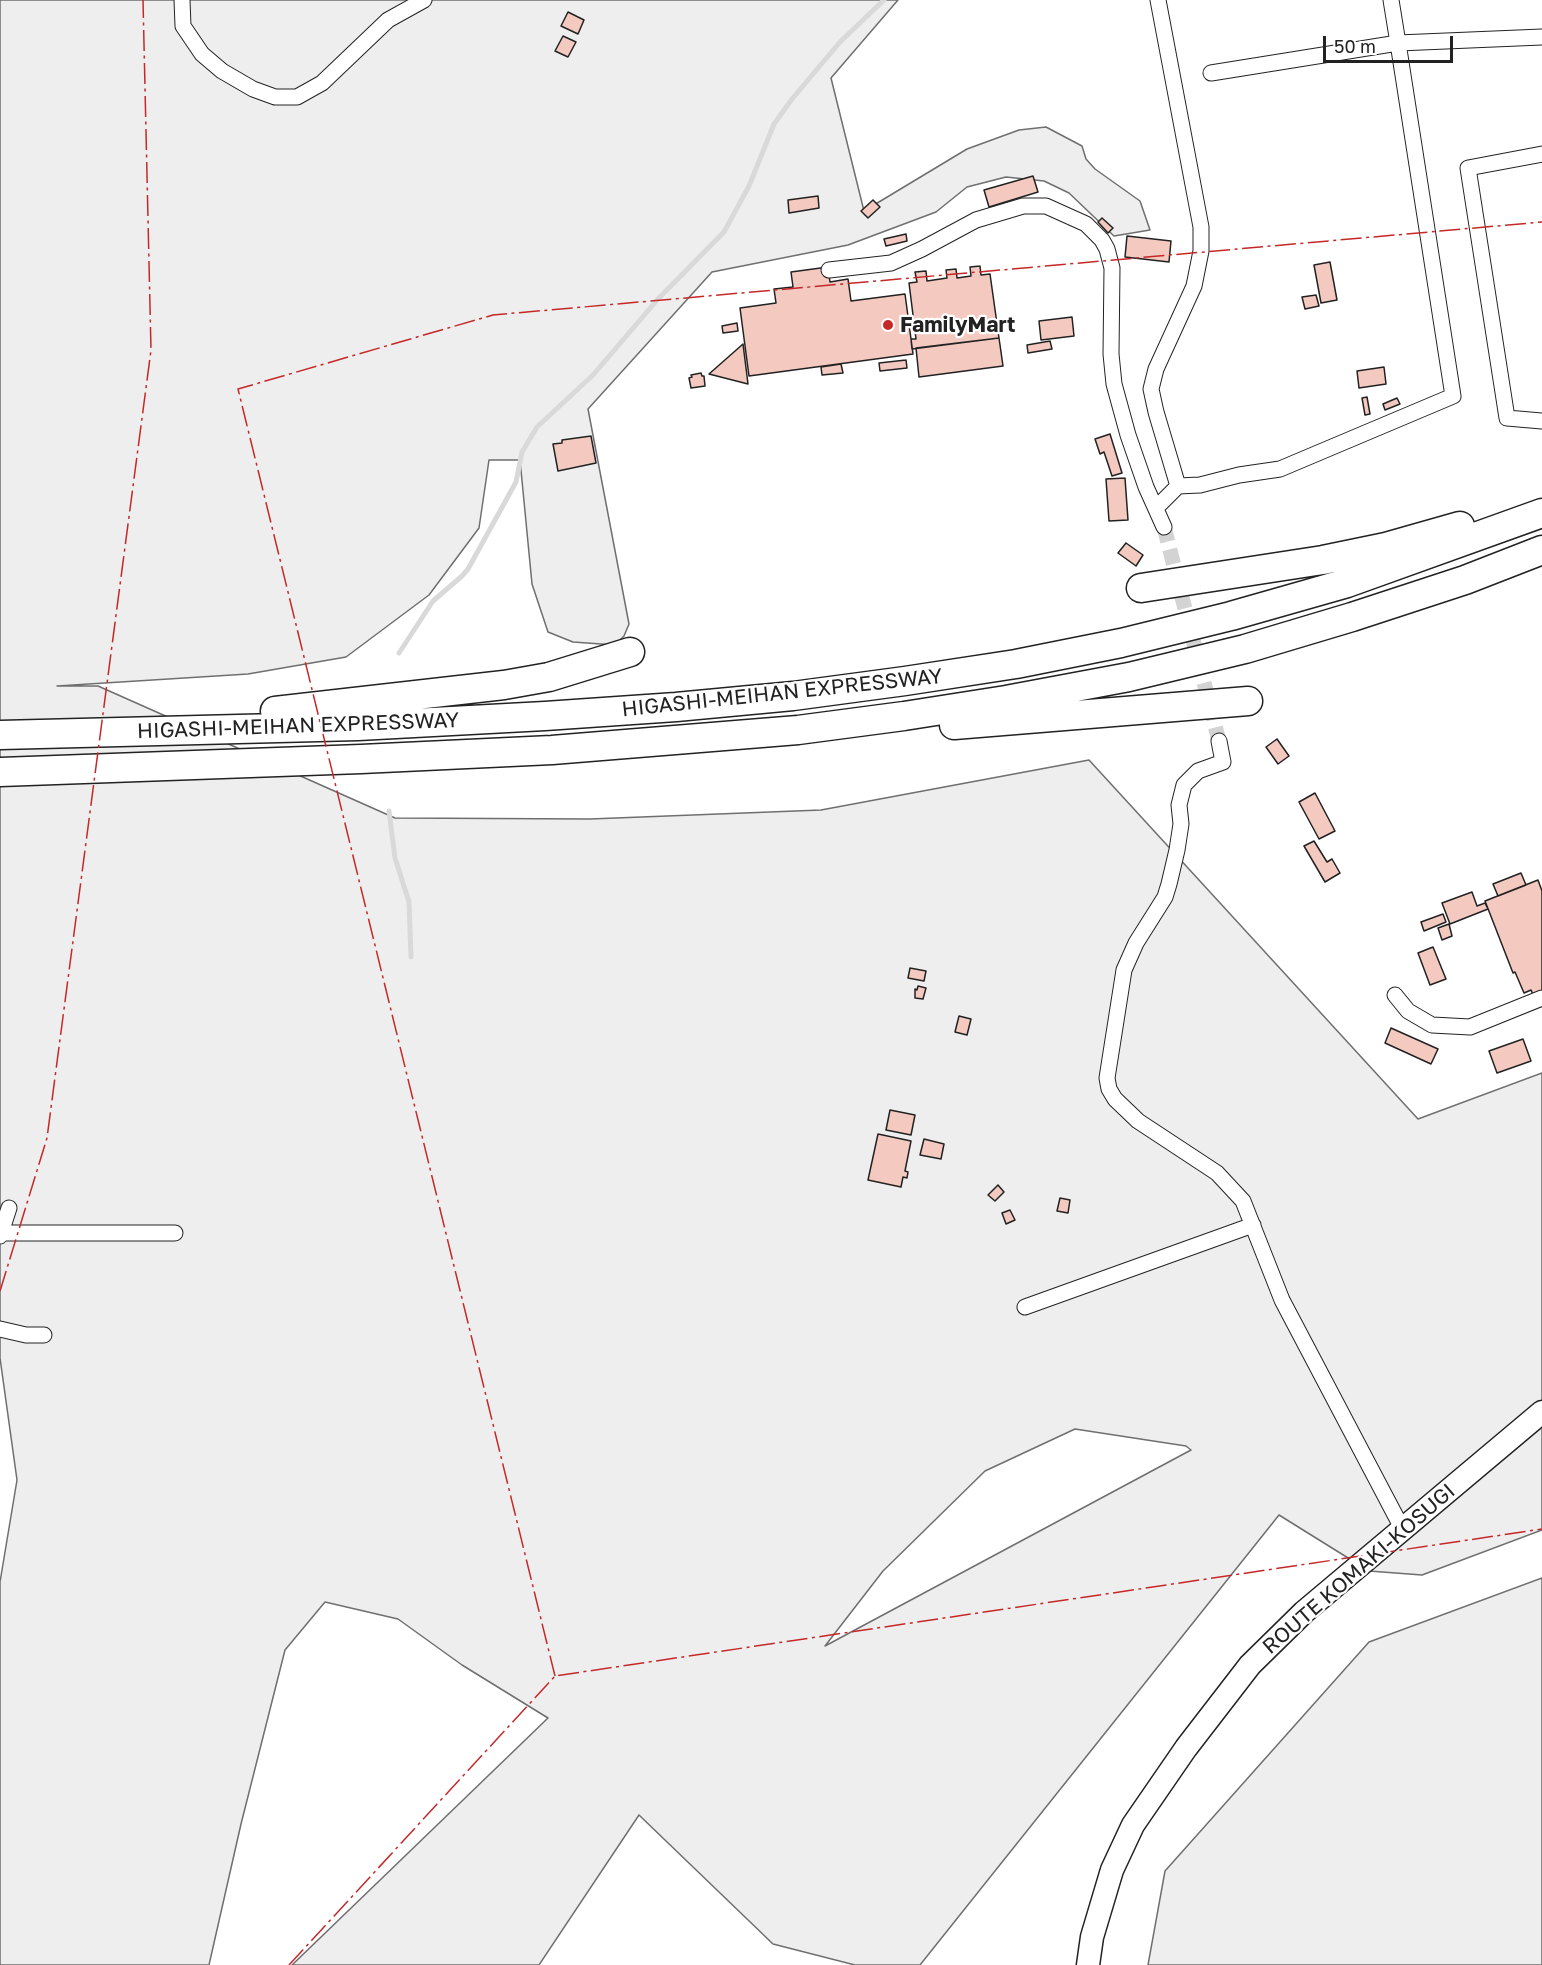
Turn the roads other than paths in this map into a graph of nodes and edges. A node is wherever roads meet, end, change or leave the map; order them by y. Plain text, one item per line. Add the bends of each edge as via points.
1 (182, 0) edge
2 (424, 0) edge
3 (1158, 0) edge
4 (1391, 0) edge
5 (1542, 37) edge
6 (1398, 43) junction
7 (1211, 73) dead end
8 (1542, 154) edge
9 (829, 270) dead end
10 (1542, 421) edge
11 (1178, 486) junction
12 (1542, 500) edge
13 (1156, 508) junction
14 (1542, 513) edge
15 (1164, 527) tunnel mouth
16 (1542, 550) edge
17 (1141, 588) dead end
18 (630, 652) dead end
19 (1248, 701) dead end
20 (79, 733) junction
21 (0, 735) edge
22 (675, 741) junction
23 (1219, 741) tunnel mouth
24 (0, 772) edge
25 (1395, 995) dead end
26 (1542, 998) edge
27 (9, 1208) dead end
28 (1253, 1225) junction
29 (175, 1233) dead end
30 (0, 1235) edge
31 (1025, 1308) dead end
32 (0, 1329) edge
33 (44, 1335) dead end
34 (1542, 1412) edge
35 (1403, 1530) junction
36 (1088, 1965) edge

1 - 2 street via 183,26 202,54 222,71 275,97 297,97 322,83 388,20
3 - 11 street via 1201,227 1194,286 1156,369 1151,389
4 - 6 street
5 - 6 street
6 - 7 street
6 - 11 street via 1453,396 1280,469
8 - 10 street via 1468,168 1507,418
9 - 13 street via 891,263 975,220 1023,206 1046,206 1086,224 1102,240 1112,268 1114,384 1142,477
11 - 13 street
12 - 17 highway via 1365,551
13 - 15 street
14 - 20 highway, HIGASHI-MEIHAN EXPRESSWAY via 1347,583 1231,616 1016,664 905,681 734,701 545,716 358,726
16 - 22 highway, HIGASHI-MEIHAN EXPRESSWAY via 1342,620 1245,649 1129,676 904,716
18 - 20 highway via 549,677 493,686
19 - 22 highway via 750,741
20 - 21 highway, HIGASHI-MEIHAN EXPRESSWAY
22 - 24 highway, HIGASHI-MEIHAN EXPRESSWAY via 361,759
23 - 28 street via 1223,762 1198,771 1184,785 1174,868 1164,897 1124,970 1107,1078 1115,1099 1138,1121 1217,1173 1243,1201
25 - 26 street via 1408,1011 1432,1025 1470,1028
27 - 30 street
28 - 31 street
28 - 35 street via 1282,1300
29 - 30 street
32 - 33 street
34 - 35 main road, ROUTE KOMAKI-KOSUGI
35 - 36 main road, ROUTE KOMAKI-KOSUGI via 1265,1648 1149,1799 1112,1870

